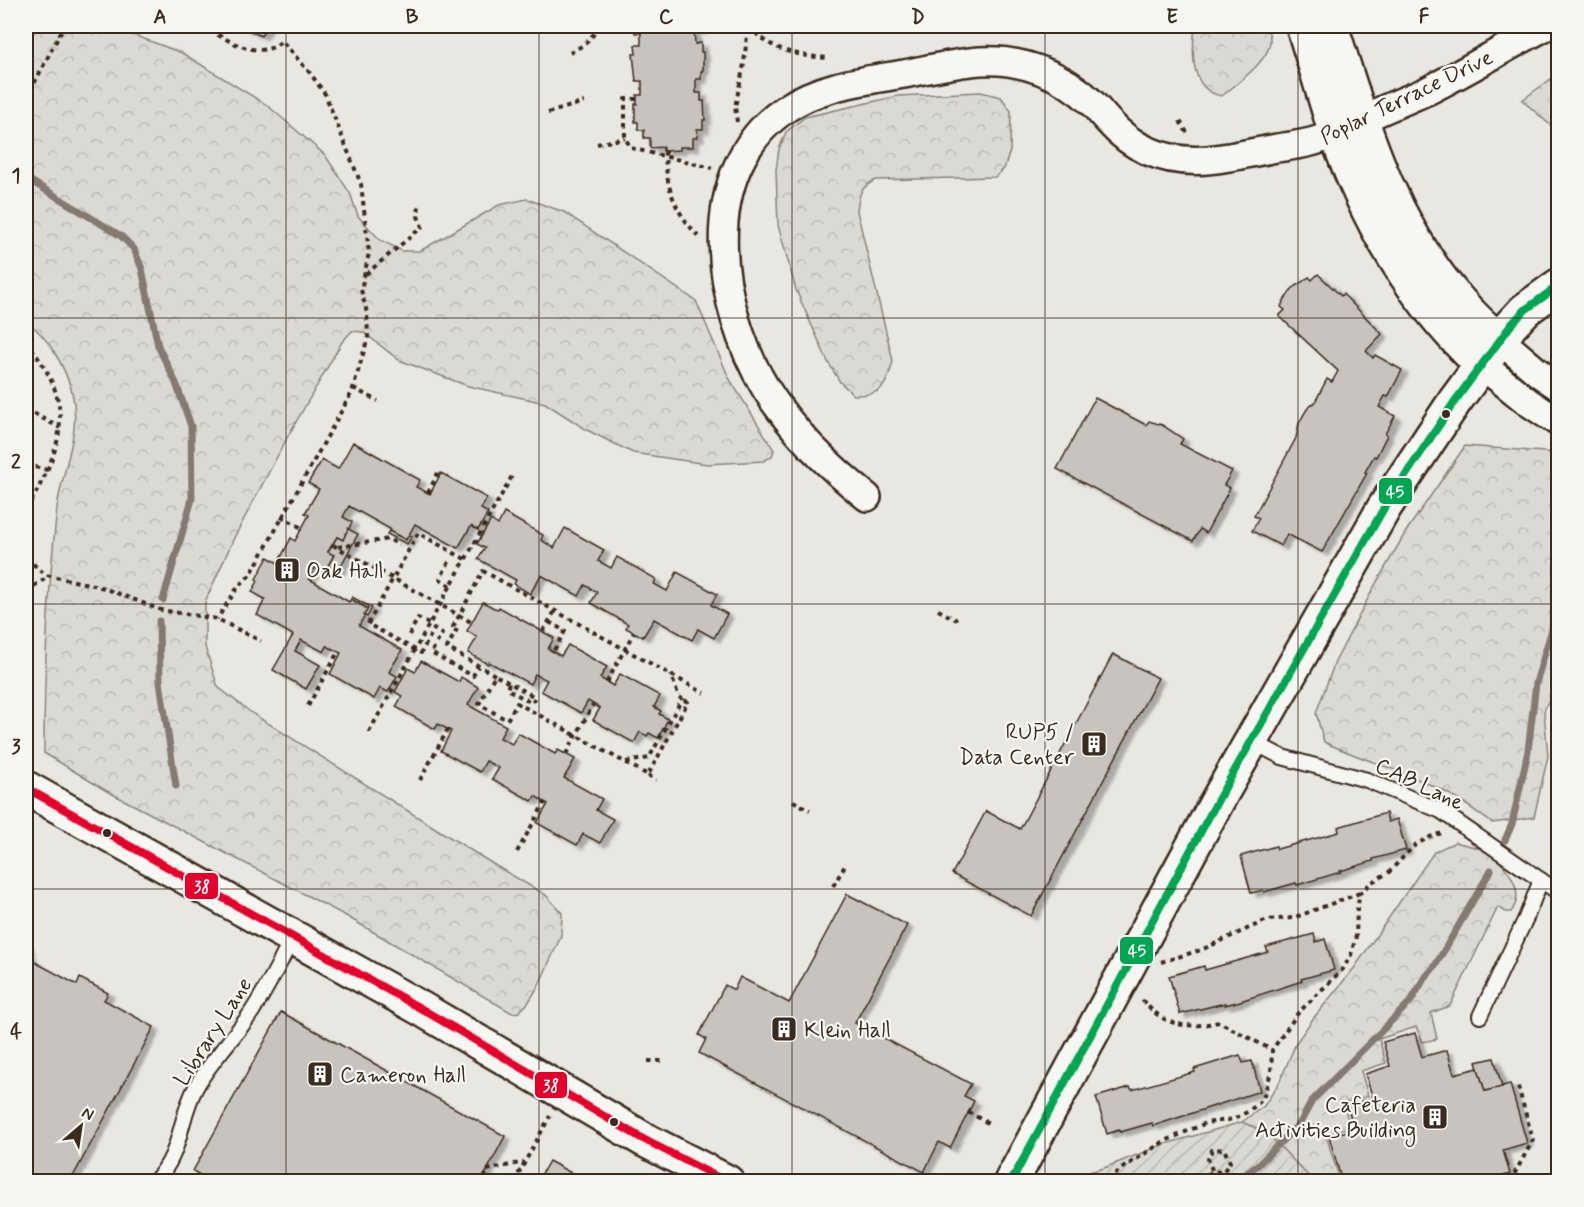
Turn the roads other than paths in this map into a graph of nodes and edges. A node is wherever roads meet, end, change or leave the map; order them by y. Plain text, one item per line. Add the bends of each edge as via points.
1 (1303, 26) edge
2 (1331, 26) edge
3 (1546, 26) edge
4 (1349, 127) junction
5 (1558, 286) edge
6 (1491, 352) junction
7 (1558, 386) edge
8 (1558, 422) edge
9 (867, 497) dead end
10 (1251, 740) junction
11 (26, 788) edge
12 (1541, 880) junction
13 (1558, 892) edge
14 (293, 937) junction
15 (1480, 1017) dead end
16 (154, 1182) edge
17 (727, 1182) edge
18 (1011, 1182) edge

1 - 4 street
2 - 4 street
3 - 4 street, Poplar Terrace Drive via 1430,89
4 - 6 street via 1368,208 1393,257 1435,314
4 - 9 street, Poplar Terrace Drive via 1316,141 1224,158 1173,159 1132,143 1060,79 1029,67 993,60 832,87 776,116 743,155 726,195 723,244 731,300 755,369 772,398 809,446
5 - 6 street via 1525,310
6 - 7 street
6 - 8 street via 1528,402
6 - 10 street via 1384,508
10 - 12 lane, CAB Lane via 1282,758 1377,784 1441,812
10 - 18 street
11 - 14 street
12 - 13 lane, CAB Lane
12 - 15 lane
14 - 16 lane, Library Lane via 251,1013 195,1089 175,1151
14 - 17 street via 481,1042 643,1139

